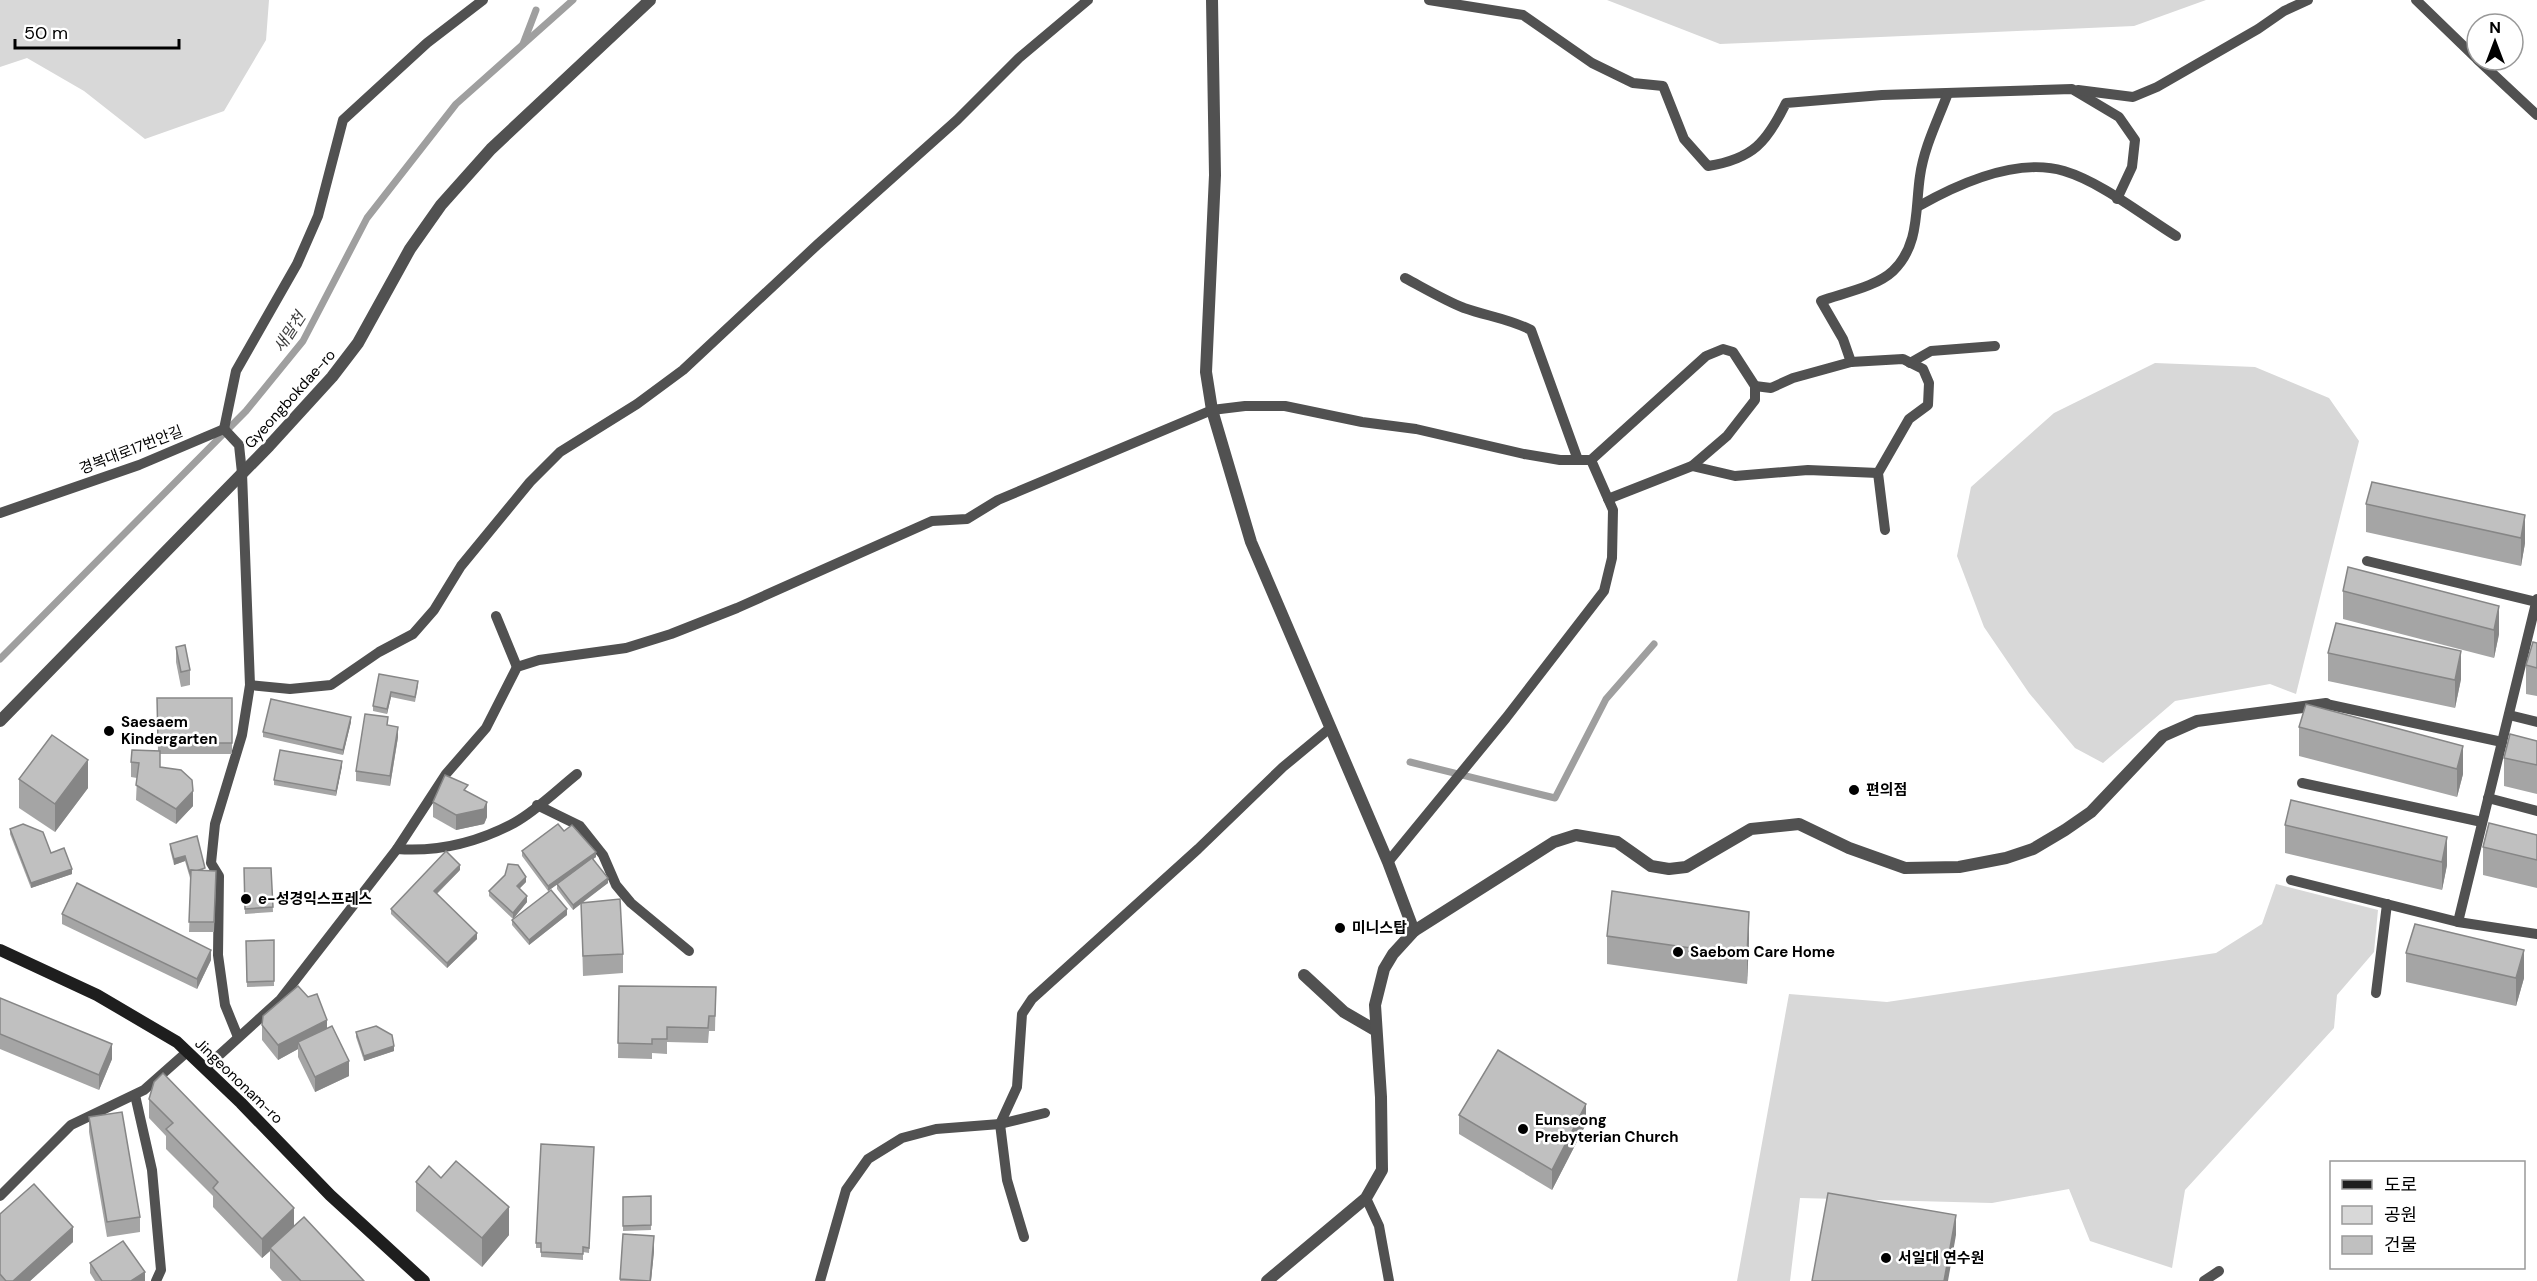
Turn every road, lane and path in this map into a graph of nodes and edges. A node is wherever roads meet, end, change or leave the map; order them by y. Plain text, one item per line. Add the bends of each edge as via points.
1 (483, 0) edge
2 (650, 0) edge
3 (1088, 0) edge
4 (1212, 0) edge
5 (1429, 0) edge
6 (2308, 0) edge
7 (2416, 0) edge
8 (2465, 48) edge
9 (2490, 72) edge
10 (2072, 89) junction
11 (1948, 93) junction
12 (2537, 115) edge
13 (2117, 199) junction
14 (1919, 206) junction
15 (2176, 236) dead end
16 (1405, 278) dead end
17 (1995, 346) dead end
18 (1851, 362) junction
19 (1910, 363) junction
20 (1755, 386) junction
21 (1212, 410) junction
22 (224, 429) junction
23 (1578, 460) junction
24 (1591, 460) junction
25 (1692, 466) junction
26 (242, 473) junction
27 (1878, 473) junction
28 (1608, 499) junction
29 (0, 513) edge
30 (1885, 530) dead end
31 (2367, 561) dead end
32 (2537, 600) edge
33 (496, 616) dead end
34 (2533, 630) edge
35 (517, 667) junction
36 (250, 685) junction
37 (2326, 704) joint
38 (2509, 715) junction
39 (0, 721) edge
40 (2537, 722) edge
41 (1330, 728) junction
42 (2502, 742) junction
43 (577, 774) dead end
44 (2302, 783) dead end
45 (2488, 798) junction
46 (537, 805) junction
47 (2537, 811) edge
48 (2482, 822) junction
49 (397, 849) junction
50 (1388, 862) junction
51 (2291, 880) dead end
52 (2387, 904) junction
53 (2458, 922) junction
54 (1414, 931) junction
55 (2537, 934) edge
56 (0, 950) edge
57 (690, 951) dead end
58 (1304, 975) dead end
59 (2376, 993) dead end
60 (1375, 1030) junction
61 (238, 1037) junction
62 (187, 1052) junction
63 (205, 1068) junction
64 (135, 1095) junction
65 (1045, 1113) dead end
66 (1000, 1124) junction
67 (0, 1196) edge
68 (1366, 1198) junction
69 (1024, 1237) dead end
70 (2218, 1272) dead end
71 (156, 1281) edge
72 (424, 1281) edge
73 (820, 1281) edge
74 (1267, 1281) edge
75 (1389, 1281) edge
76 (2204, 1281) edge

1 - 22 lane via 427,43 343,120 318,216 297,264 236,370
2 - 26 street, Gyeongbokdae-ro via 491,149 441,205 410,249 351,352 305,409
3 - 36 lane via 1019,58 957,120 683,370 560,452 461,566 434,610 413,634 331,685 290,689
4 - 21 street via 1215,175 1206,372
5 - 11 lane via 1523,15 1592,63 1633,83 1663,86 1684,139 1708,166 1730,163 1752,152 1772,133 1786,103
6 - 10 lane via 2133,97
7 - 8 lane
9 - 12 lane
10 - 11 lane
10 - 13 lane via 2118,117 2135,140 2132,167
11 - 14 lane via 1925,155
13 - 14 lane via 2063,171 2031,168 1976,178
13 - 15 lane
14 - 18 lane via 1909,251 1892,272 1821,301
16 - 23 lane via 1462,307 1531,330
17 - 19 lane via 1931,351
18 - 19 lane via 1903,359
18 - 20 lane via 1771,388
19 - 27 lane via 1923,369 1929,383 1928,405 1909,419
20 - 24 lane via 1733,352 1723,349 1706,356
20 - 25 lane via 1755,400 1727,436
21 - 23 lane via 1285,406 1416,429 1524,454
21 - 35 lane via 998,500 967,519 932,521 671,634 626,648 539,660
21 - 41 street via 1251,542
22 - 26 lane via 239,445
22 - 29 lane, 경복대로17번안길 via 139,465
23 - 24 lane
24 - 28 lane
25 - 27 lane via 1735,476 1808,470
25 - 28 lane
26 - 36 lane
26 - 39 street, Gyeongbokdae-ro
27 - 30 lane
28 - 50 lane via 1613,510 1612,558 1604,591
31 - 32 lane
32 - 34 lane
33 - 35 lane
34 - 38 lane
35 - 49 lane via 486,728 446,774
36 - 61 lane via 242,735 215,824 211,863 219,876 218,955 225,1005
37 - 42 lane
37 - 54 street via 2197,721 2163,736 2091,812 2033,849 2006,858 1959,867 1905,868 1799,824 1751,829 1686,867 1669,868 1651,866 1617,842 1576,835 1554,842
38 - 40 lane
38 - 42 lane
41 - 50 street
41 - 66 lane via 1032,999 1022,1014 1017,1087
42 - 45 lane
43 - 46 lane
44 - 48 lane
45 - 47 lane
45 - 48 lane
46 - 49 lane via 515,822 465,842 426,851
46 - 57 lane via 580,826 603,855 616,885 631,903
48 - 53 lane
49 - 61 lane via 280,1000
50 - 54 street
51 - 52 lane
52 - 53 lane
52 - 59 lane
53 - 55 lane
54 - 60 street via 1384,969 1375,1005
56 - 62 main road, Jingeononam-ro via 97,995 177,1042
58 - 60 street via 1344,1012
60 - 68 street via 1382,1170
61 - 63 lane
62 - 63 main road, Jingeononam-ro
62 - 64 lane
63 - 72 main road, Jingeononam-ro via 330,1195
64 - 67 lane via 71,1125
64 - 71 lane via 152,1170 161,1270
65 - 66 lane
66 - 69 lane via 1007,1180
66 - 73 lane via 936,1129 902,1138 868,1159 846,1190
68 - 74 street
68 - 75 lane via 1379,1226
70 - 76 lane

